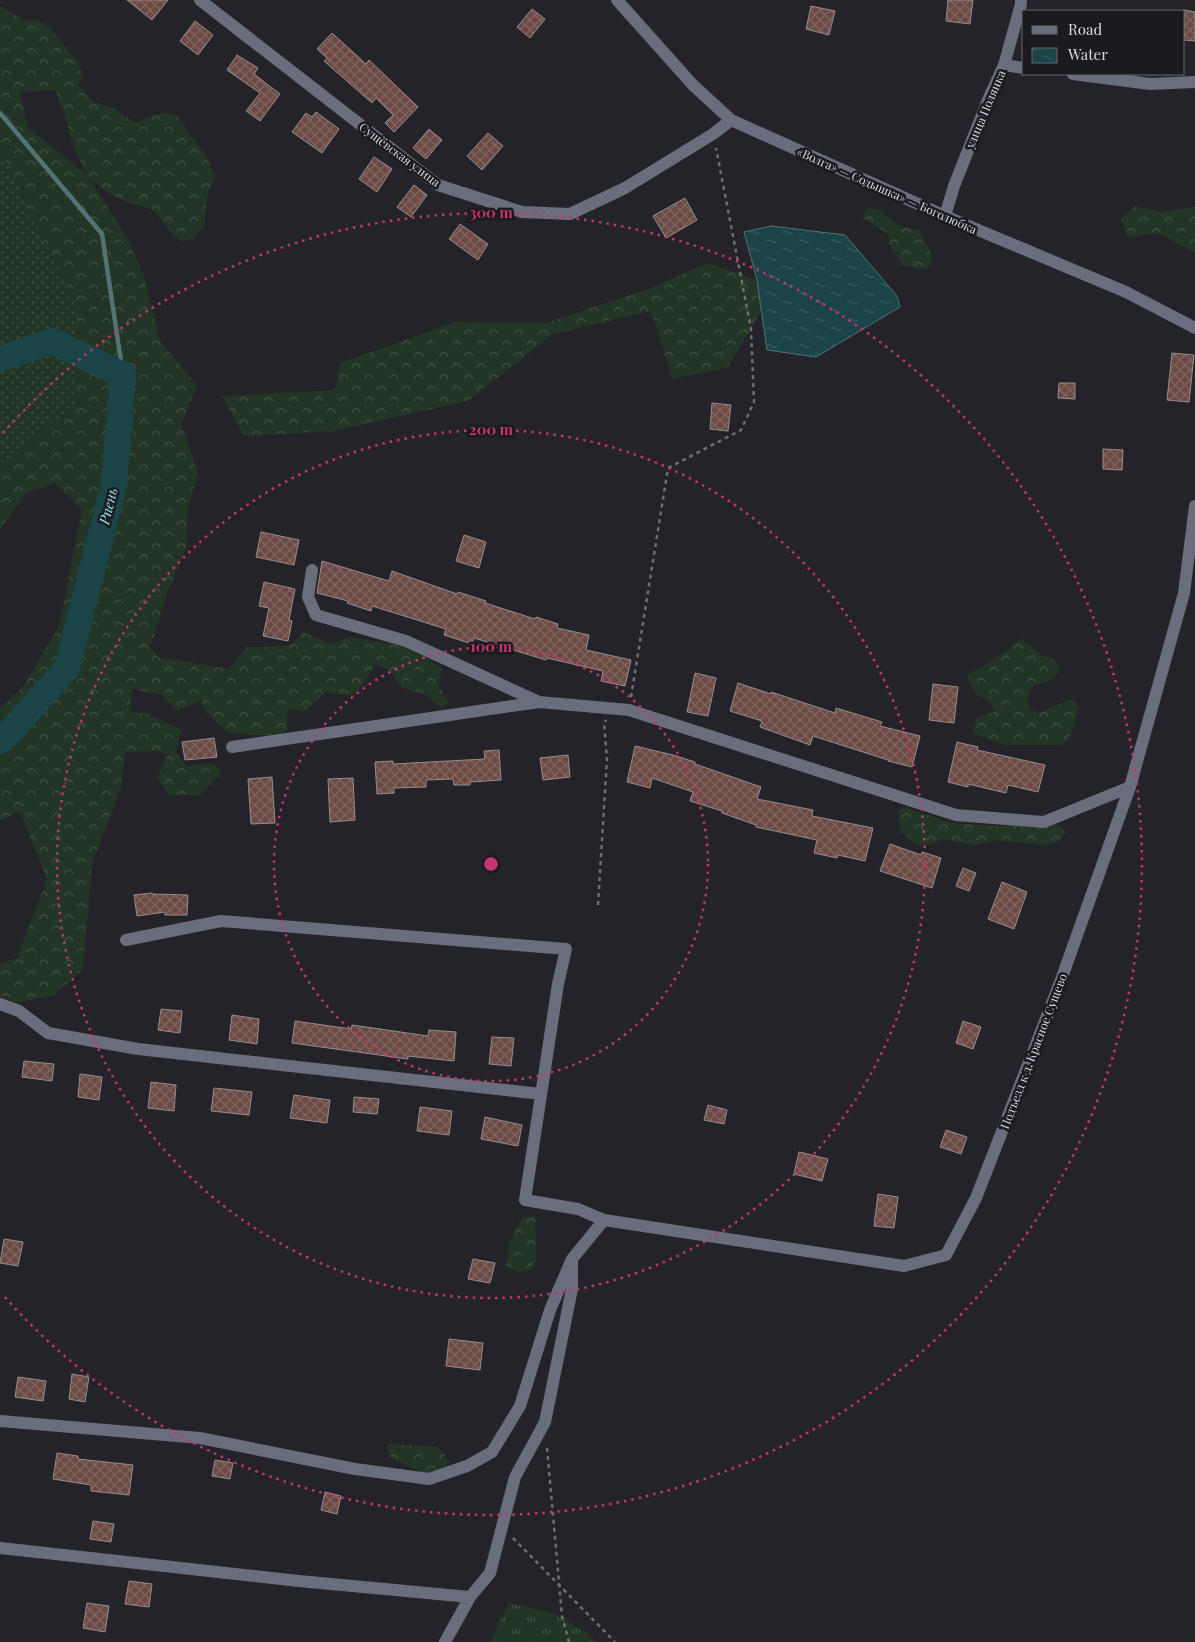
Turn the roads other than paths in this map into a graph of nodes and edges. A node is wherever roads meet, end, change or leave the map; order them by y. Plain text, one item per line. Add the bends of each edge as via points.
1 (200, 0) edge
2 (617, 0) edge
3 (1021, 0) edge
4 (1004, 65) junction
5 (1022, 68) edge
6 (1081, 75) edge
7 (1195, 82) edge
8 (731, 120) junction
9 (945, 216) junction
10 (1195, 328) edge
11 (1195, 506) edge
12 (312, 570) dead end
13 (539, 702) junction
14 (232, 747) dead end
15 (1130, 786) junction
16 (126, 940) dead end
17 (0, 1004) edge
18 (542, 1094) junction
19 (604, 1220) junction
20 (572, 1259) junction
21 (0, 1421) edge
22 (0, 1548) edge
23 (470, 1597) junction
24 (446, 1642) edge

1 - 8 street, Сущёвская улица via 438,186 522,212 570,214 625,188
2 - 8 street, «Волга» — Содышка» — Боголюбка via 693,85
3 - 4 street, улица Полянка
4 - 5 street
4 - 9 street, улица Полянка via 954,186
6 - 7 street via 1150,84
8 - 9 street, «Волга» — Содышка» — Боголюбка
9 - 10 street, «Волга» — Содышка» — Боголюбка via 1126,292
11 - 15 street, Подъезд к д. Красное Сущево via 1184,593
12 - 13 street via 308,597 316,615 406,640
13 - 14 street
13 - 15 street via 629,710 956,815 1044,822
15 - 19 street, Подъезд к д. Красное Сущево via 1061,980 976,1198 946,1255 904,1266
16 - 18 street via 221,921 566,948
17 - 18 street via 19,1011 48,1033 138,1050
18 - 19 street, Подъезд к д. Красное Сущево via 525,1200 578,1209
19 - 20 street
20 - 21 street via 550,1310 520,1406 492,1452 468,1466 429,1480 356,1470 200,1438
20 - 23 street via 572,1289 545,1422 515,1477 490,1573
22 - 23 street
23 - 24 street

